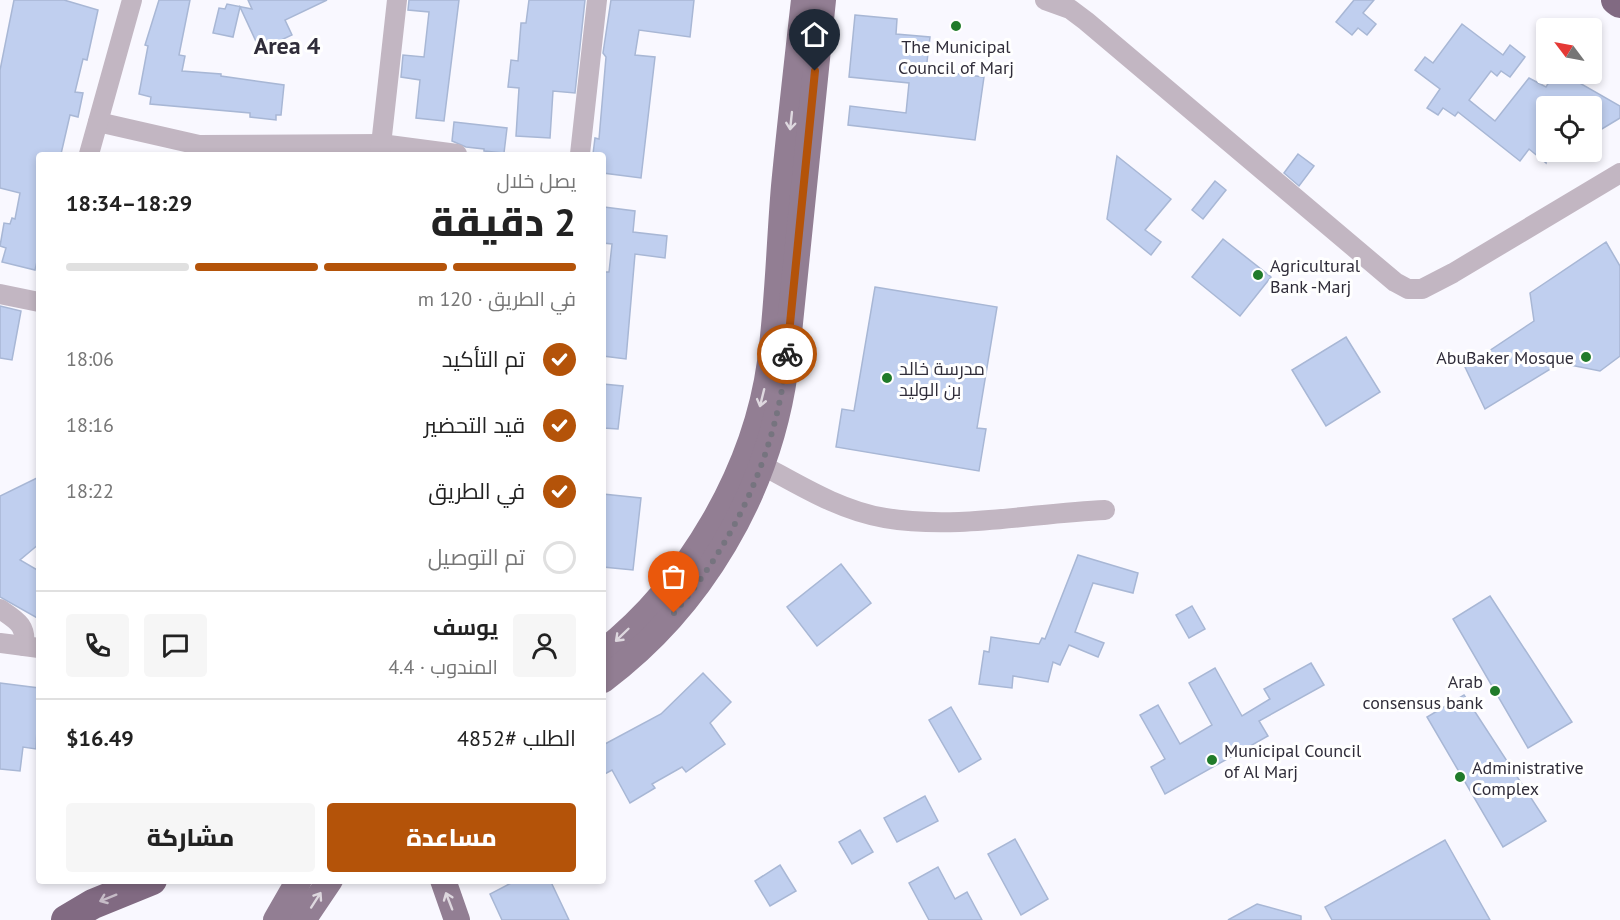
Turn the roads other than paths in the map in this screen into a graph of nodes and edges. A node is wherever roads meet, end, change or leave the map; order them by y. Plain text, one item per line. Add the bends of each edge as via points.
1 (132, 0) edge
2 (397, 0) edge
3 (597, 0) edge
4 (804, 0) edge
5 (823, 0) edge
6 (1045, 0) edge
7 (1616, 0) edge
8 (1620, 3) edge
9 (98, 122) junction
10 (380, 149) edge
11 (199, 150) edge
12 (90, 152) edge
13 (426, 152) edge
14 (580, 152) edge
15 (1620, 173) edge
16 (0, 294) edge
17 (36, 301) edge
18 (762, 465) junction
19 (1105, 510) dead end
20 (0, 609) edge
21 (0, 643) edge
22 (32, 647) edge
23 (606, 649) edge
24 (606, 679) edge
25 (142, 884) edge
26 (297, 884) edge
27 (327, 884) edge
28 (444, 884) edge
29 (66, 920) edge
30 (276, 920) edge
31 (303, 920) edge
32 (457, 920) edge

1 - 9 street
2 - 10 street
3 - 14 street
4 -> 23 main road via 770,364 753,432 722,503 684,565 654,603
5 - 18 main road via 785,372
6 - 15 street via 1070,9 1086,21 1316,217 1408,289 1422,289 1453,273
7 - 8 highway
9 - 11 street
9 - 12 street
10 - 11 street
10 - 13 street
16 - 17 street
18 - 19 street via 828,500 884,518 930,522
18 - 24 main road via 710,568 660,630
20 - 22 street via 20,623
21 - 22 street
25 -> 29 highway
26 - 30 main road
31 -> 27 main road
32 -> 28 main road

